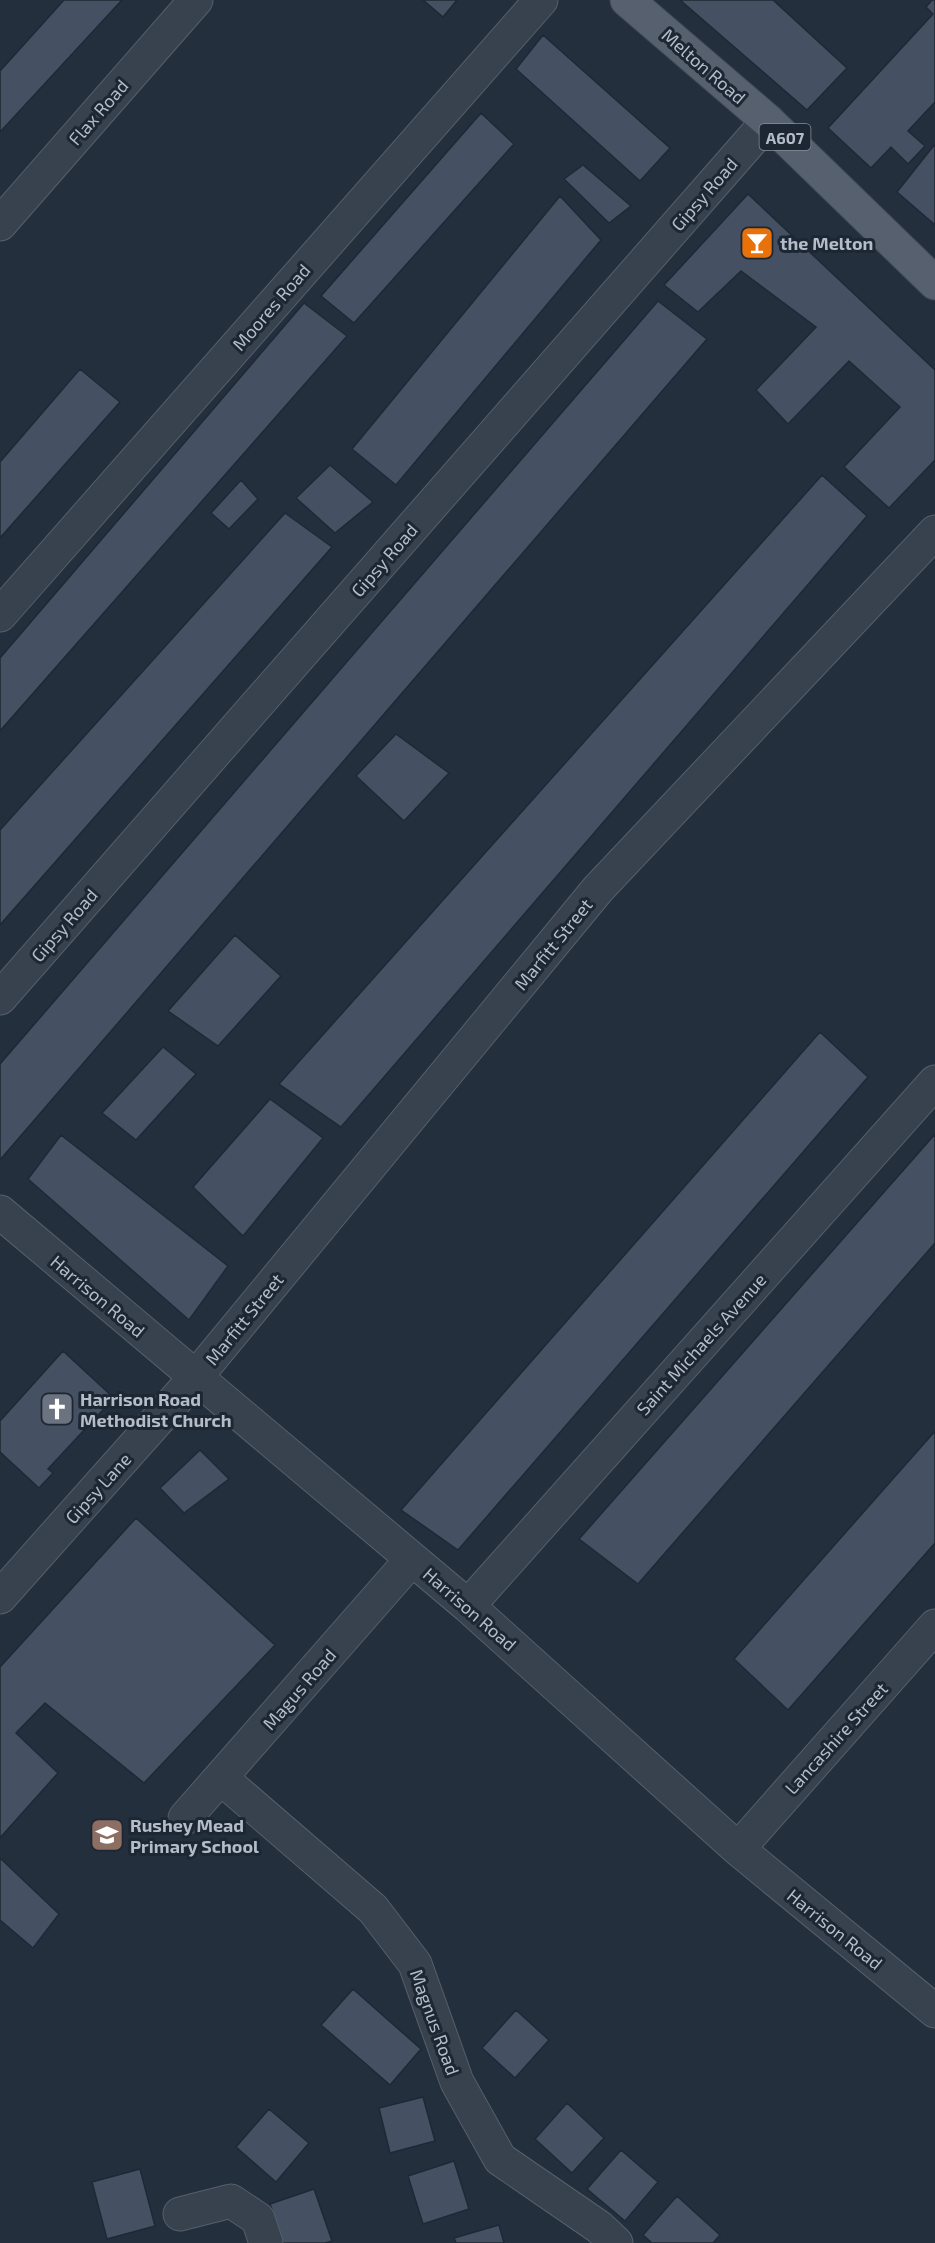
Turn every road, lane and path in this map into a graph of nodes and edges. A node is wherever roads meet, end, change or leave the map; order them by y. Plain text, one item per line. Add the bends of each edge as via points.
1 (196, 0) edge
2 (542, 0) edge
3 (627, 0) edge
4 (768, 121) junction
5 (0, 224) edge
6 (935, 283) edge
7 (935, 532) edge
8 (0, 615) edge
9 (0, 998) edge
10 (935, 1082) edge
11 (0, 1212) edge
12 (195, 1378) junction
13 (412, 1559) junction
14 (0, 1597) edge
15 (468, 1606) junction
16 (935, 1626) edge
17 (221, 1778) junction
18 (185, 1818) dead end
19 (738, 1849) junction
20 (935, 2011) edge
21 (180, 2214) dead end
22 (599, 2238) edge
23 (266, 2243) edge

1 - 5 street, Flax Road
2 - 8 street, Moores Road
3 - 4 main road, Melton Road / A607
4 - 6 main road, Melton Road / A607
4 - 9 street, Gipsy Road
7 - 12 street, Marfitt Street via 598,889
10 - 15 street, Saint Michaels Avenue
11 - 12 street, Harrison Road
12 - 13 street, Harrison Road
12 - 14 street, Gipsy Lane
13 - 15 street, Harrison Road
13 - 17 street, Magus Road
15 - 19 street, Harrison Road
16 - 19 street, Lancashire Street
17 - 18 street, Magus Road
17 - 22 street, Magnus Road via 373,1909 415,1964 457,2082 500,2159
19 - 20 street, Harrison Road
21 - 23 street via 231,2201 258,2219

